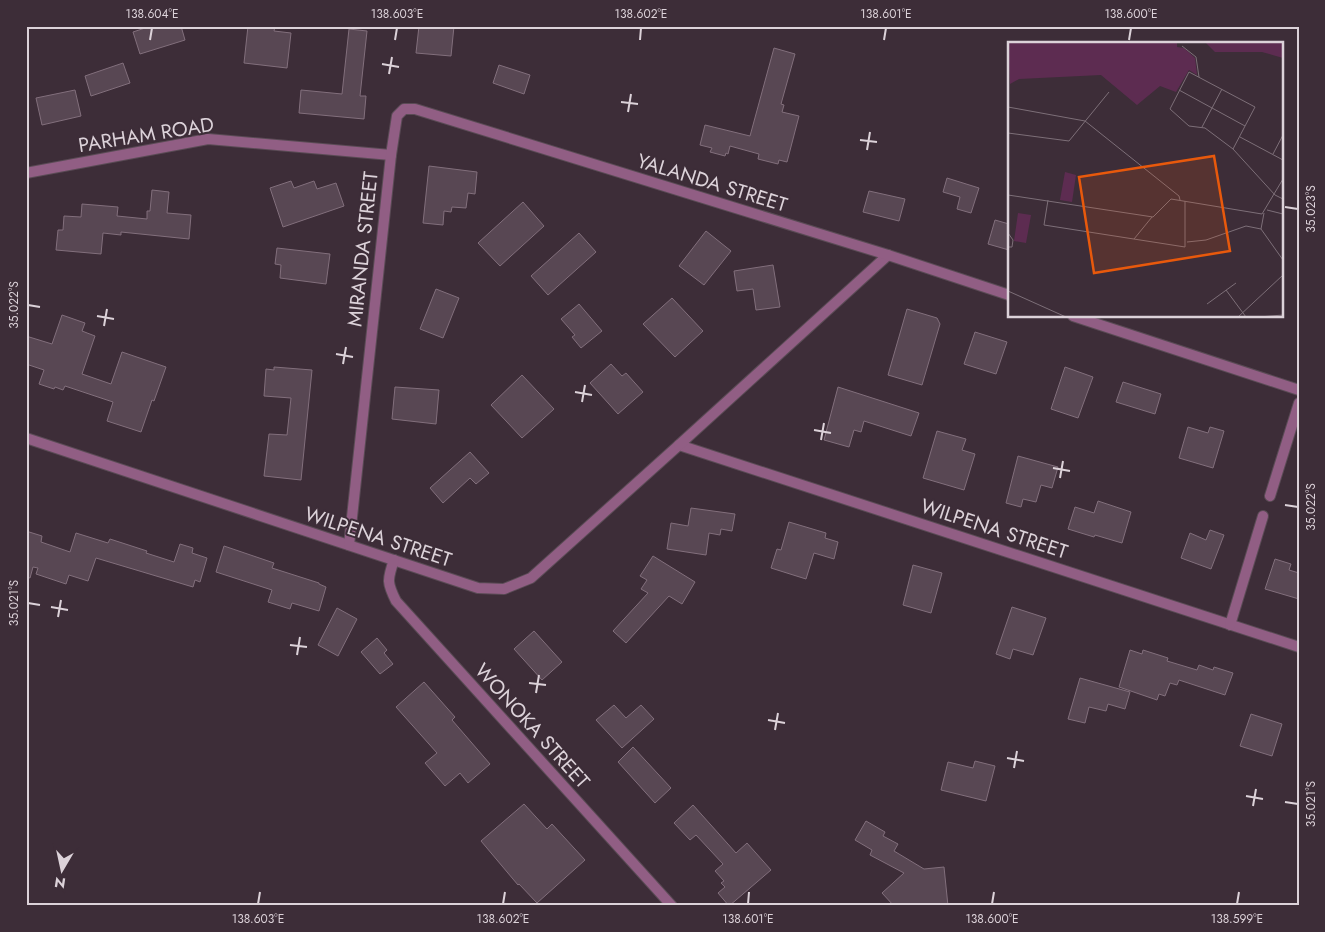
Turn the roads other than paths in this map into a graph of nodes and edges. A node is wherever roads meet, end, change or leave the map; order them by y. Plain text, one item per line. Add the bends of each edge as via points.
1 (404, 109) joint
2 (391, 155) junction
3 (26, 173) edge
4 (888, 255) junction
5 (1008, 295) edge
6 (1079, 318) edge
7 (1299, 390) edge
8 (1299, 403) edge
9 (26, 438) edge
10 (679, 445) junction
11 (1270, 496) dead end
12 (1263, 516) dead end
13 (349, 545) junction
14 (394, 560) junction
15 (1230, 625) junction
16 (1299, 647) edge
17 (672, 906) edge

1 - 2 street, MIRANDA STREET via 396,116
1 - 4 street, YALANDA STREET via 416,109
2 - 3 street, PARHAM ROAD via 208,139
2 - 13 street, MIRANDA STREET
4 - 5 street, YALANDA STREET
4 - 10 street, WILPENA STREET
6 - 7 street
8 - 11 street
9 - 13 street, WILPENA STREET
10 - 14 street, WILPENA STREET via 531,578 504,589 478,588
10 - 15 street, WILPENA STREET
12 - 15 street
13 - 14 street, WILPENA STREET
14 - 17 street, WONOKA STREET via 389,586 396,601
15 - 16 street, WILPENA STREET

